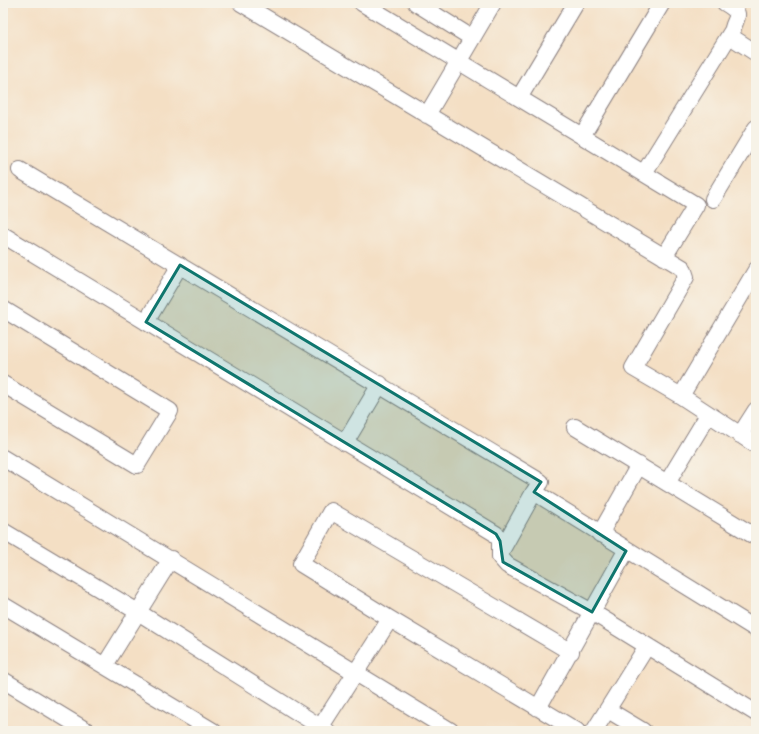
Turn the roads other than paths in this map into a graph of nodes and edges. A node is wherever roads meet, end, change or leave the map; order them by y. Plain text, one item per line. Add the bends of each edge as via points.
1 (241, 3) edge
2 (362, 3) edge
3 (417, 3) edge
4 (493, 3) edge
5 (576, 3) edge
6 (662, 3) edge
7 (725, 3) edge
8 (732, 31) junction
9 (472, 38) junction
10 (756, 53) edge
11 (458, 61) junction
12 (519, 98) junction
13 (427, 115) junction
14 (756, 128) edge
15 (582, 136) junction
16 (20, 170) dead end
17 (644, 173) junction
18 (713, 199) dead end
19 (3, 235) edge
20 (664, 256) junction
21 (180, 266) junction
22 (756, 270) edge
23 (3, 309) edge
24 (146, 322) junction
25 (3, 384) edge
26 (380, 384) junction
27 (681, 396) junction
28 (756, 410) edge
29 (708, 415) junction
30 (575, 427) dead end
31 (740, 435) junction
32 (345, 443) junction
33 (756, 445) edge
34 (3, 458) edge
35 (639, 465) junction
36 (667, 483) junction
37 (534, 492) junction
38 (3, 531) edge
39 (600, 534) junction
40 (756, 537) edge
41 (626, 551) junction
42 (500, 553) junction
43 (171, 559) junction
44 (3, 605) edge
45 (138, 612) junction
46 (592, 612) junction
47 (390, 619) junction
48 (756, 630) edge
49 (647, 646) junction
50 (571, 652) junction
51 (105, 665) junction
52 (354, 672) junction
53 (3, 680) edge
54 (538, 708) junction
55 (608, 710) junction
56 (756, 713) edge
57 (205, 729) edge
58 (322, 730) edge
59 (87, 731) edge
60 (451, 731) edge
61 (578, 731) edge
62 (594, 731) edge
63 (643, 731) edge

1 - 13 street
2 - 11 street
3 - 9 street
4 - 9 street
5 - 12 street
6 - 15 street
7 - 8 street via 738,13
8 - 10 street via 733,38
8 - 17 street
9 - 11 street
11 - 12 street
11 - 13 street
12 - 15 street
13 - 20 street
14 - 18 street
15 - 17 street
16 - 21 street
17 - 20 street via 696,205
19 - 24 street
20 - 27 street via 683,268 686,277 633,368
21 - 24 street
21 - 26 street
22 - 27 street
23 - 25 street via 170,411 137,465
24 - 32 street
26 - 32 street
26 - 37 street via 541,482
27 - 29 street
28 - 31 street
29 - 31 street
29 - 36 street
30 - 35 street
31 - 33 street
32 - 42 street via 496,534 500,541
34 - 43 street
35 - 36 street
35 - 39 street
36 - 40 street
37 - 39 street
37 - 42 street
38 - 45 street
39 - 41 street
41 - 46 street
41 - 48 street
42 - 46 street via 500,557 507,565
43 - 45 street
43 - 52 street
44 - 51 street
45 - 51 street
45 - 58 street
46 - 49 street
46 - 50 street
47 - 50 street via 301,564 331,511
47 - 52 street
47 - 54 street
49 - 55 street
49 - 56 street
50 - 54 street
51 - 57 street
52 - 58 street
52 - 60 street
53 - 59 street
54 - 61 street
55 - 62 street
55 - 63 street

